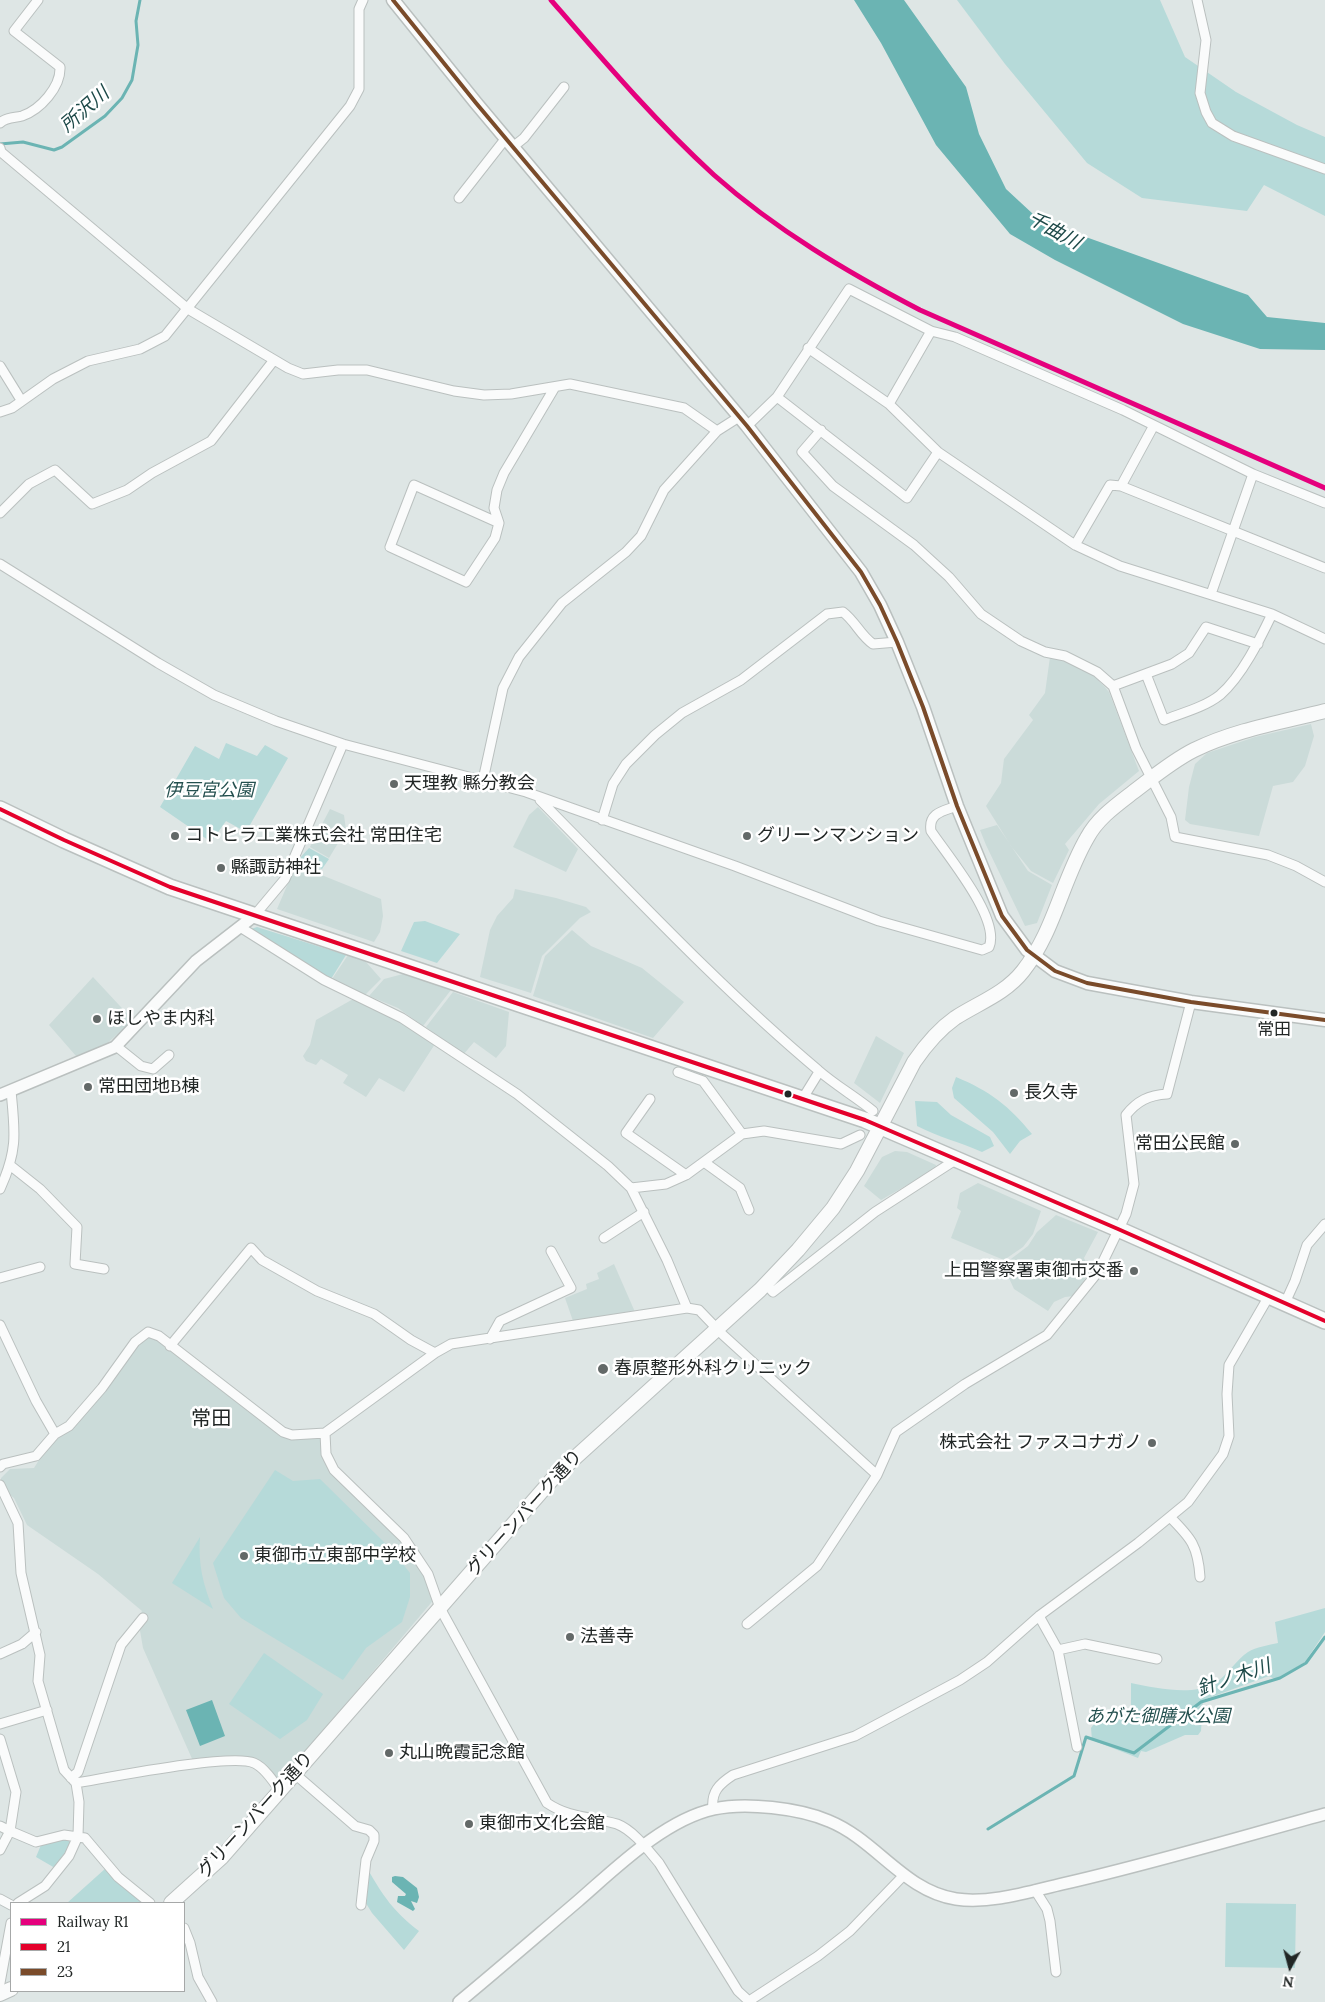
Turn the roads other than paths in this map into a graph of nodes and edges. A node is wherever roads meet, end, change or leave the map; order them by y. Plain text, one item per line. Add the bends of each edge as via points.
1 (38, 0) edge
2 (363, 0) edge
3 (392, 0) edge
4 (1196, 0) edge
5 (564, 87) dead end
6 (0, 123) edge
7 (510, 142) junction
8 (0, 151) edge
9 (1325, 169) edge
10 (459, 198) dead end
11 (188, 309) junction
12 (931, 331) junction
13 (808, 348) junction
14 (274, 360) junction
15 (0, 366) edge
16 (555, 387) junction
17 (777, 397) junction
18 (21, 400) junction
19 (889, 404) junction
20 (0, 412) edge
21 (743, 422) junction
22 (1153, 427) junction
23 (821, 430) junction
24 (717, 431) junction
25 (938, 452) junction
26 (1253, 474) junction
27 (1121, 486) junction
28 (1325, 503) edge
29 (0, 513) edge
30 (499, 523) junction
31 (1233, 531) junction
32 (1075, 545) junction
33 (0, 564) edge
34 (1325, 568) edge
35 (1211, 594) junction
36 (1272, 614) junction
37 (1325, 639) edge
38 (897, 642) junction
39 (1258, 644) junction
40 (1146, 674) junction
41 (1113, 686) junction
42 (1325, 711) edge
43 (343, 744) junction
44 (1150, 779) junction
45 (482, 780) junction
46 (538, 798) junction
47 (957, 806) junction
48 (0, 808) edge
49 (602, 820) junction
50 (1325, 882) edge
51 (254, 916) junction
52 (240, 927) junction
53 (1033, 956) junction
54 (1191, 1002) junction
55 (1325, 1020) edge
56 (116, 1046) junction
57 (169, 1056) dead end
58 (678, 1072) dead end
59 (819, 1072) junction
60 (11, 1091) junction
61 (0, 1095) edge
62 (803, 1098) junction
63 (650, 1099) dead end
64 (873, 1111) dead end
65 (881, 1127) junction
66 (742, 1134) junction
67 (860, 1135) dead end
68 (957, 1159) junction
69 (704, 1162) junction
70 (11, 1166) junction
71 (686, 1175) junction
72 (631, 1188) junction
73 (0, 1189) edge
74 (748, 1210) dead end
75 (644, 1212) junction
76 (1325, 1224) edge
77 (1118, 1229) junction
78 (604, 1238) dead end
79 (798, 1250) junction
80 (552, 1251) dead end
81 (811, 1262) junction
82 (40, 1268) dead end
83 (104, 1269) dead end
84 (0, 1278) edge
85 (765, 1283) junction
86 (1269, 1296) junction
87 (1285, 1303) junction
88 (687, 1308) junction
89 (1325, 1321) edge
90 (0, 1325) edge
91 (716, 1327) junction
92 (490, 1339) junction
93 (170, 1346) junction
94 (435, 1353) junction
95 (325, 1433) junction
96 (55, 1434) junction
97 (0, 1467) edge
98 (877, 1474) junction
99 (0, 1485) edge
100 (1170, 1517) junction
101 (1200, 1577) dead end
102 (440, 1608) junction
103 (1039, 1616) junction
104 (143, 1618) dead end
105 (747, 1624) dead end
106 (36, 1632) junction
107 (1058, 1650) junction
108 (0, 1654) edge
109 (1158, 1659) dead end
110 (47, 1710) junction
111 (0, 1724) edge
112 (0, 1739) edge
113 (1076, 1747) dead end
114 (295, 1774) junction
115 (74, 1780) junction
116 (280, 1790) junction
117 (713, 1809) junction
118 (1325, 1814) edge
119 (0, 1826) edge
120 (10, 1830) junction
121 (78, 1836) junction
122 (644, 1844) junction
123 (0, 1850) edge
124 (904, 1875) junction
125 (1035, 1890) junction
126 (20, 1902) edge
127 (149, 1902) edge
128 (172, 1902) edge
129 (361, 1905) dead end
130 (10, 1926) edge
131 (185, 1930) edge
132 (3, 1951) edge
133 (1056, 1972) dead end
134 (0, 1983) edge
135 (212, 2002) edge
136 (459, 2002) edge
137 (749, 2002) edge

1 - 6 street via 14,31 60,67 60,72 55,87 45,100 25,115
2 - 11 street via 359,9 359,89 350,106
3 - 7 main road
4 - 9 street via 1206,40 1200,93 1212,123 1233,136
5 - 7 street via 524,138
7 - 10 street
7 - 21 main road
8 - 11 street
11 - 14 street
11 - 18 street via 165,336 153,344 88,361
12 - 13 street via 849,289
12 - 19 street
12 - 22 street via 955,337 1123,410
13 - 17 street
13 - 19 street
14 - 16 street via 303,374 367,370 484,395
14 - 29 street via 211,441 127,490 92,504 55,470 29,484
15 - 18 street
16 - 24 street via 570,384 684,408
16 - 30 street via 504,473 494,508
17 - 21 street
17 - 23 street
18 - 20 street
19 - 25 street
21 - 24 street
21 - 38 main road via 861,572
22 - 26 street
22 - 27 street
23 - 25 street via 907,498
23 - 41 street via 802,452 834,486 914,545 949,577 981,614 1021,642 1065,656 1097,672
24 - 45 street via 664,490 636,541 562,603 519,657 502,688
25 - 32 street
26 - 28 street
26 - 31 street
27 - 31 street
27 - 32 street via 1110,484
30 - 30 street via 495,538 466,582 390,547 414,485
31 - 34 street
31 - 35 street
32 - 35 street via 1120,566
33 - 43 street via 214,695 276,722
35 - 36 street
36 - 37 street
36 - 39 street
38 - 47 main road
38 - 49 street via 873,644 862,636 855,621 843,612 827,614 740,680 682,713 655,735 626,764 613,784
39 - 40 street via 1206,627 1189,653
39 - 40 street via 1219,695 1164,720
40 - 41 street
41 - 44 street
42 - 44 main road, グリーンパーク通り via 1215,741 1183,756
43 - 45 street
43 - 51 street via 285,878
44 - 50 street via 1171,817 1175,837 1268,855
44 - 53 main road, グリーンパーク通り via 1092,829
45 - 46 street
46 - 49 street
46 - 59 street via 687,949
47 - 49 street via 934,815 930,822 931,831 974,893 990,929 990,944 982,950 880,921
47 - 53 main road via 1002,916
48 - 51 highway via 170,887
51 - 52 street
51 - 62 highway
52 - 56 street via 196,961
52 - 72 street via 324,980 402,1018 481,1069 608,1166
53 - 54 main road via 1055,971 1087,983
53 - 65 main road, グリーンパーク通り via 1007,987 956,1018 930,1041 914,1062
54 - 55 main road
54 - 77 street via 1167,1094 1148,1097 1133,1106 1126,1115 1134,1184 1126,1214
56 - 57 street via 141,1066 153,1069
56 - 60 street
58 - 66 street via 703,1081
59 - 62 street
59 - 64 street
60 - 61 street
60 - 70 street via 16,1139
62 - 65 highway
63 - 71 street via 626,1133
65 - 68 highway
65 - 79 main road, グリーンパーク通り via 840,1198
66 - 67 street via 764,1131 841,1144
66 - 69 street
68 - 77 highway
68 - 81 street via 875,1212
69 - 71 street
69 - 74 street via 740,1188
70 - 73 street
70 - 83 street via 40,1189 77,1227 75,1264
71 - 72 street via 666,1184
72 - 75 street
75 - 78 street
75 - 88 street
76 - 87 street via 1308,1245
77 - 86 highway
77 - 98 street via 1098,1272 1047,1335 965,1384 896,1432
79 - 81 street
79 - 85 main road, グリーンパーク通り
80 - 92 street via 572,1288 500,1321
81 - 85 street via 772,1292
82 - 84 street
85 - 91 main road, グリーンパーク通り
86 - 87 highway
86 - 100 street via 1229,1365 1229,1436 1223,1454 1188,1502
87 - 89 highway
88 - 91 street via 699,1310
88 - 92 street
90 - 96 street
91 - 98 street via 722,1336
91 - 102 main road, グリーンパーク通り via 556,1475
92 - 94 street via 451,1344
93 - 94 street via 251,1248 262,1260 317,1291 374,1314 410,1340
93 - 95 street via 283,1432 292,1435
93 - 96 street via 159,1336 148,1332 135,1342 69,1426
94 - 95 street
95 - 102 street via 326,1454 334,1470 404,1538 428,1574
96 - 97 street via 36,1456
98 - 105 street via 818,1566
99 - 106 street via 18,1523 21,1573
100 - 101 street via 1191,1538 1198,1556
100 - 103 street
102 - 114 main road, グリーンパーク通り
102 - 122 street via 548,1802 560,1812 618,1824
103 - 107 street
103 - 117 street via 987,1662 892,1719 856,1736 733,1774 714,1792
104 - 115 street via 121,1645
106 - 108 street via 22,1644
106 - 110 street via 40,1655 38,1681
107 - 109 street via 1085,1644
107 - 113 street
110 - 111 street
110 - 115 street via 64,1770
112 - 120 street via 16,1792
114 - 116 main road, グリーンパーク通り
114 - 129 street via 355,1826 374,1835 366,1860
115 - 116 street via 210,1762 244,1761 255,1763
115 - 121 street via 79,1802
116 - 128 main road, グリーンパーク通り via 210,1869
117 - 122 street
117 - 124 street via 757,1807 830,1821
118 - 125 street
119 - 120 street
120 - 121 street via 36,1842 64,1835
120 - 123 street
121 - 126 street via 69,1856 45,1886
121 - 127 street via 85,1838 118,1877
122 - 136 street
122 - 137 street via 738,1991
124 - 125 street via 922,1888 958,1899 994,1898
124 - 137 street via 850,1931
125 - 133 street via 1047,1909
130 - 132 street
131 - 135 street via 198,1977
132 - 134 street

